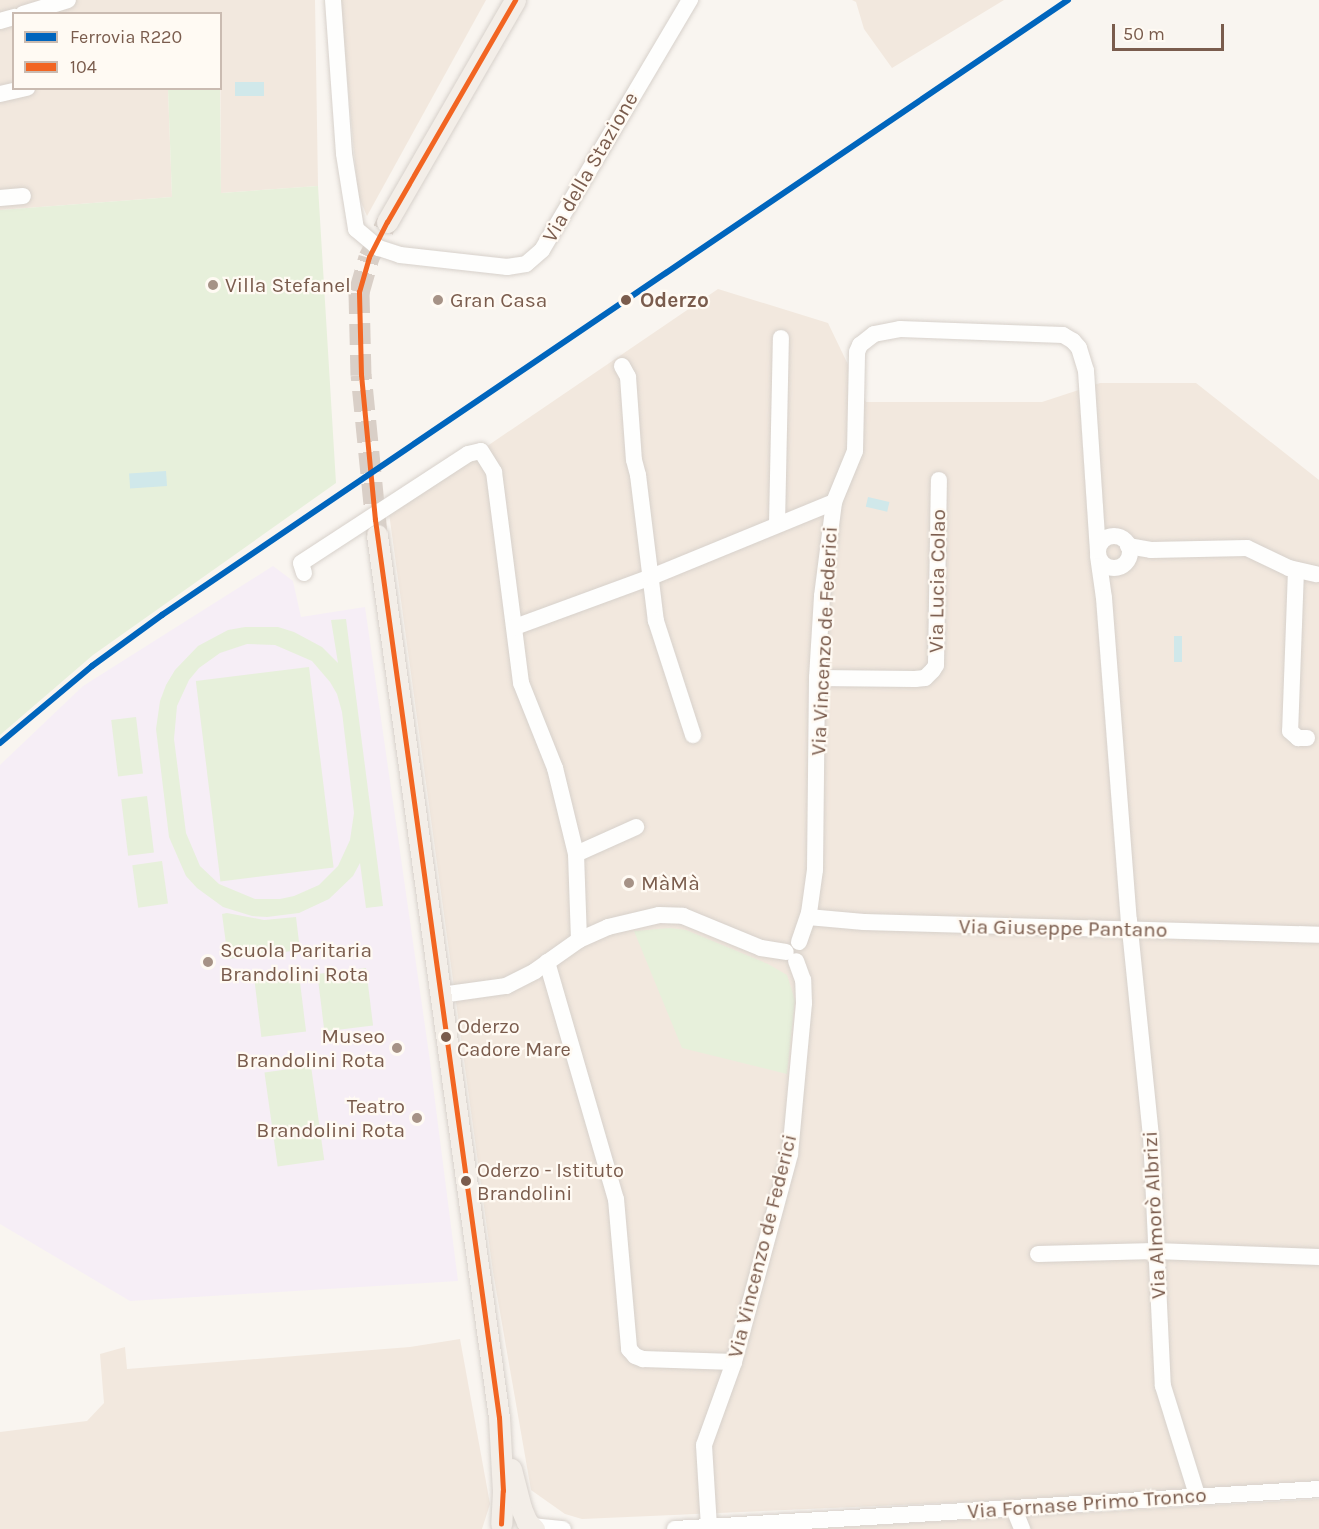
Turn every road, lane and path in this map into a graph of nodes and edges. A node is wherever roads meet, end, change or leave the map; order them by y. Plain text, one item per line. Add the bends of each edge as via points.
1 (68, 0) edge
2 (333, 0) edge
3 (515, 0) edge
4 (690, 0) edge
5 (29, 12) edge
6 (18, 90) edge
7 (0, 94) edge
8 (23, 196) dead end
9 (0, 198) edge
10 (387, 222) tunnel mouth
11 (781, 338) dead end
12 (622, 366) dead end
13 (939, 480) dead end
14 (834, 502) junction
15 (1096, 516) junction
16 (777, 524) junction
17 (377, 535) tunnel mouth
18 (1111, 537) junction
19 (1098, 554) junction
20 (1124, 558) junction
21 (1296, 570) junction
22 (304, 573) dead end
23 (1316, 574) dead end
24 (651, 577) junction
25 (1104, 598) junction
26 (515, 627) junction
27 (818, 678) junction
28 (693, 735) dead end
29 (1307, 738) dead end
30 (636, 827) dead end
31 (576, 854) junction
32 (808, 917) junction
33 (1130, 929) junction
34 (1319, 935) edge
35 (579, 940) junction
36 (794, 952) junction
37 (547, 962) junction
38 (441, 995) junction
39 (1155, 1251) junction
40 (1038, 1254) dead end
41 (1319, 1257) edge
42 (734, 1362) junction
43 (499, 1418) junction
44 (1319, 1489) edge
45 (1197, 1495) junction
46 (1014, 1509) junction
47 (531, 1526) edge
48 (497, 1527) edge
49 (709, 1527) junction
50 (563, 1529) edge
51 (675, 1529) edge
52 (1022, 1529) edge

1 - 5 street
2 - 4 street, Via della Stazione via 344,154 356,229 379,248 400,255 518,267 535,258 545,245
3 - 10 main road
6 - 7 street
8 - 9 street
11 - 16 street
12 - 24 street via 628,376 634,460
13 - 27 street, Via Lucia Colao via 933,670 925,678 915,679
14 - 15 street, Via Vincenzo de Federici via 855,451 857,352 866,338 900,329 1063,335 1079,348 1086,371
14 - 16 street
14 - 27 street, Via Vincenzo de Federici via 822,596
15 - 18 street via 1100,527
15 - 19 street, Via Vincenzo de Federici
16 - 24 street
17 - 38 main road
18 - 19 street via 1102,542
18 - 20 street via 1121,539
19 - 20 street via 1108,567
19 - 25 street, Via Vincenzo de Federici
20 - 21 street via 1151,550 1247,548
20 - 25 street via 1106,585
21 - 23 street
21 - 29 street via 1290,731 1298,738
22 - 26 street via 301,563 468,454 481,451 494,472
24 - 26 street
24 - 28 street via 662,645
25 - 33 street, Via Almorò Albrizi
26 - 31 street via 521,683 555,768
27 - 32 street, Via Vincenzo de Federici via 815,870
30 - 31 street
31 - 35 street
32 - 33 street, Via Giuseppe Pantano
32 - 36 street, Via Vincenzo de Federici
33 - 34 street, Via Giuseppe Pantano
33 - 39 street, Via Almorò Albrizi via 1150,1135
35 - 36 street via 608,927 672,914 761,948
35 - 37 street
36 - 42 street, Via Vincenzo de Federici via 803,980 804,1003 790,1154
37 - 38 street via 506,986
37 - 42 street via 616,1199 629,1350 644,1359
38 - 43 main road
39 - 40 street
39 - 41 street
39 - 45 street, Via Almorò Albrizi via 1163,1386
42 - 49 street, Via Vincenzo de Federici via 704,1445
43 - 47 main road via 516,1490
43 - 48 main road via 503,1491
44 - 45 street, Via Fornase Primo Tronco
45 - 46 street, Via Fornase Primo Tronco
46 - 49 street, Via Fornase Primo Tronco
46 - 52 street
47 - 48 main road via 514,1519
47 - 50 street
49 - 51 street, Via Fornase Primo Tronco

